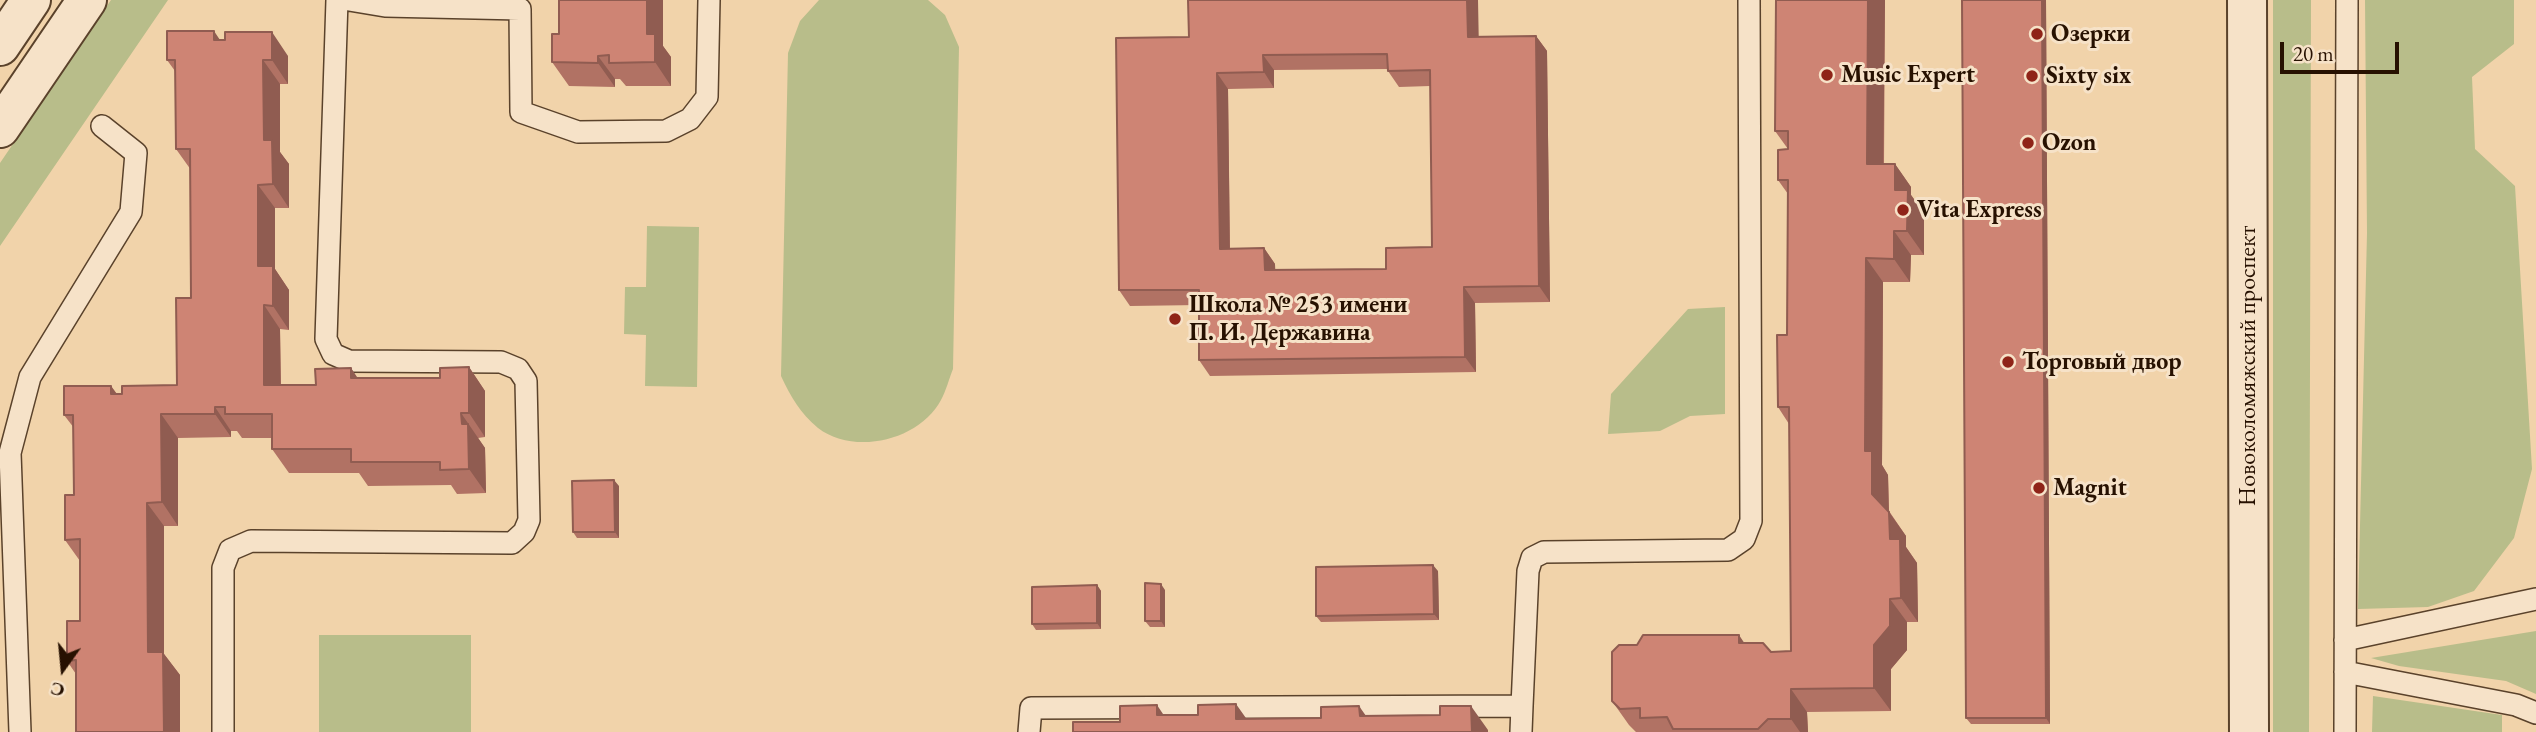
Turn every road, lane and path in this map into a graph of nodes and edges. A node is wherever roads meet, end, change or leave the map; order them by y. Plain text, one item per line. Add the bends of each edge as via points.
1 (31, 0) edge
2 (87, 0) edge
3 (337, 0) edge
4 (349, 0) edge
5 (709, 0) edge
6 (1749, 0) edge
7 (2247, 0) edge
8 (2347, 0) edge
9 (520, 4) edge
10 (0, 46) edge
11 (102, 126) dead end
12 (0, 128) edge
13 (2536, 598) edge
14 (2345, 640) junction
15 (2345, 672) junction
16 (1522, 706) junction
17 (2536, 713) edge
18 (20, 732) edge
19 (223, 732) edge
20 (1029, 732) edge
21 (1521, 732) edge
22 (2249, 732) edge
23 (2345, 732) edge

1 - 10 street
2 - 12 street
3 - 19 lane via 326,339 333,354 349,361 501,362 518,369 526,381 529,520 512,543 251,541 230,550 223,568
4 - 9 lane via 386,6
5 - 9 lane via 707,97 690,119 666,131 578,132 521,112
6 - 16 lane via 1751,521 1744,539 1728,550 1544,552 1532,558
7 - 22 street, Новоколомяжский проспект
8 - 14 lane
11 - 18 lane via 136,153 131,212 30,377 10,453
13 - 14 lane
14 - 15 lane
15 - 17 lane via 2516,705
15 - 23 lane
16 - 20 lane via 1031,708
16 - 21 lane

